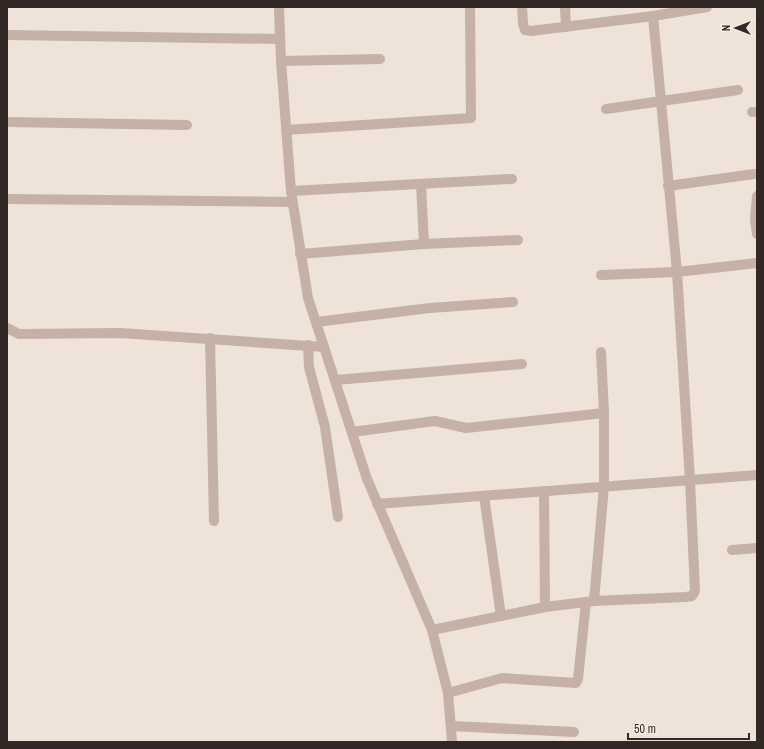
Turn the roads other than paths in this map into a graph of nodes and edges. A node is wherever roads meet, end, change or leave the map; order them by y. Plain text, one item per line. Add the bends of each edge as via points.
1 (279, 7) edge
2 (470, 7) edge
3 (522, 7) edge
4 (565, 7) edge
5 (707, 7) edge
6 (642, 12) edge
7 (653, 16) junction
8 (566, 27) junction
9 (7, 35) edge
10 (280, 39) junction
11 (380, 59) dead end
12 (281, 61) junction
13 (738, 90) dead end
14 (660, 101) junction
15 (606, 109) dead end
16 (7, 122) edge
17 (187, 125) dead end
18 (286, 130) junction
19 (754, 174) dead end
20 (512, 179) dead end
21 (421, 184) junction
22 (668, 186) junction
23 (291, 191) junction
24 (757, 196) edge
25 (7, 199) edge
26 (292, 202) junction
27 (757, 234) edge
28 (518, 240) dead end
29 (424, 244) junction
30 (300, 254) junction
31 (757, 263) edge
32 (677, 272) junction
33 (601, 275) dead end
34 (514, 302) dead end
35 (316, 322) junction
36 (7, 328) edge
37 (210, 338) junction
38 (308, 345) junction
39 (324, 347) junction
40 (601, 352) dead end
41 (522, 364) dead end
42 (336, 380) junction
43 (604, 413) junction
44 (352, 432) junction
45 (757, 475) edge
46 (690, 480) junction
47 (604, 486) junction
48 (544, 491) junction
49 (484, 496) junction
50 (377, 504) junction
51 (338, 517) dead end
52 (214, 521) dead end
53 (757, 548) edge
54 (732, 550) dead end
55 (590, 602) junction
56 (545, 607) junction
57 (501, 616) junction
58 (432, 630) junction
59 (448, 693) junction
60 (451, 726) junction
61 (574, 732) dead end
62 (452, 742) edge

1 - 10 street
2 - 18 street via 471,118
3 - 8 street via 525,30
4 - 8 street
5 - 7 street
6 - 7 street
6 - 8 street
7 - 14 street
9 - 10 street
10 - 12 street
11 - 12 street
12 - 18 street
13 - 14 street
14 - 15 street
14 - 22 street
16 - 17 street
18 - 23 street
19 - 22 street
20 - 21 street
21 - 23 street
21 - 29 street
22 - 32 street
23 - 26 street
24 - 27 street
25 - 26 street
26 - 30 street
28 - 29 street
29 - 30 street
30 - 35 street via 308,298
31 - 32 street
32 - 33 street
32 - 46 street
34 - 35 street via 430,308
35 - 39 street
36 - 37 street via 20,334 120,333
37 - 38 street
37 - 52 street
38 - 39 street
38 - 51 street via 309,367 325,427
39 - 42 street
40 - 43 street
41 - 42 street
42 - 44 street
43 - 44 street via 466,428 435,421
43 - 47 street
44 - 50 street
45 - 46 street
46 - 47 street
46 - 55 street via 695,591 692,596
47 - 48 street
47 - 55 street
48 - 49 street
48 - 56 street
49 - 50 street
49 - 57 street
50 - 58 street
53 - 54 street
55 - 56 street
55 - 59 street via 576,683 502,678
56 - 57 street
57 - 58 street
58 - 59 street
59 - 60 street
60 - 61 street
60 - 62 street

